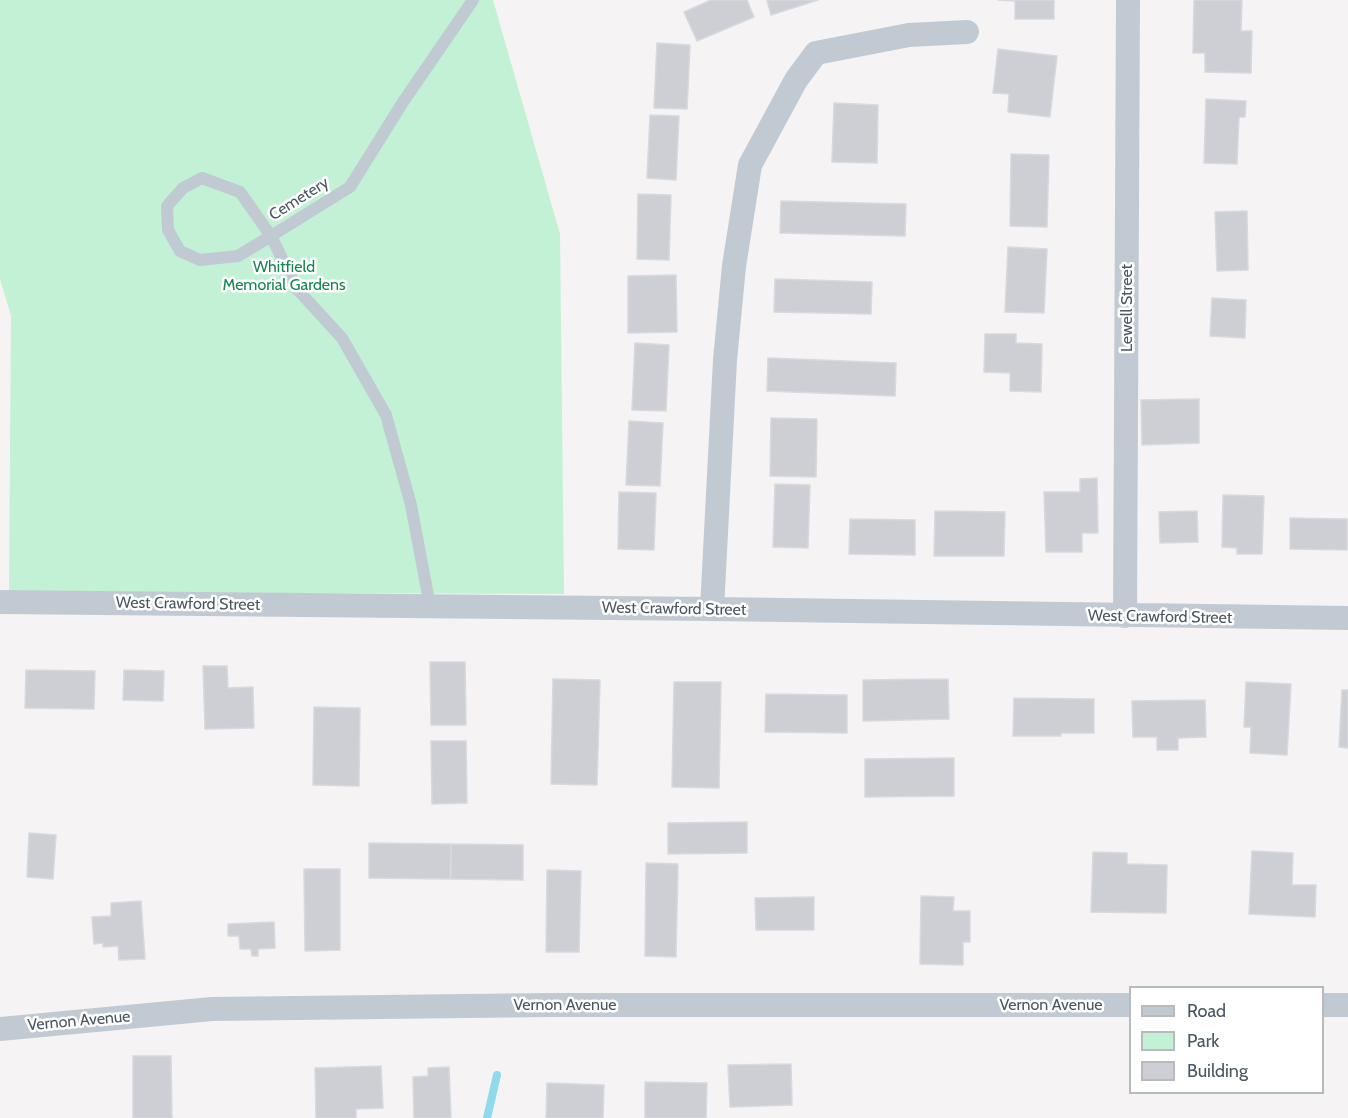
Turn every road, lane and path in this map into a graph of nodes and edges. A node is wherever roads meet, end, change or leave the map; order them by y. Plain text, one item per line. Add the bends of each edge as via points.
1 (473, 0) edge
2 (1128, 0) edge
3 (967, 32) dead end
4 (271, 236) junction
5 (0, 602) edge
6 (430, 606) junction
7 (712, 609) junction
8 (1125, 616) junction
9 (1348, 618) edge
10 (1129, 1005) edge
11 (1324, 1005) edge
12 (1348, 1005) edge
13 (0, 1029) edge

1 - 4 lane, Cemetery via 350,187
2 - 8 street, Lewell Street
3 - 7 street via 909,35 816,53 796,80 750,165 734,266 725,360
4 - 4 lane via 238,256 200,260 180,251 168,230 167,206 183,188 202,178 240,192
4 - 6 lane, Cemetery via 297,289 342,338 386,415 411,505
5 - 6 street, West Crawford Street
6 - 7 street, West Crawford Street
7 - 8 street, West Crawford Street
8 - 9 street, West Crawford Street
10 - 13 street, Vernon Avenue via 212,1009
11 - 12 street

